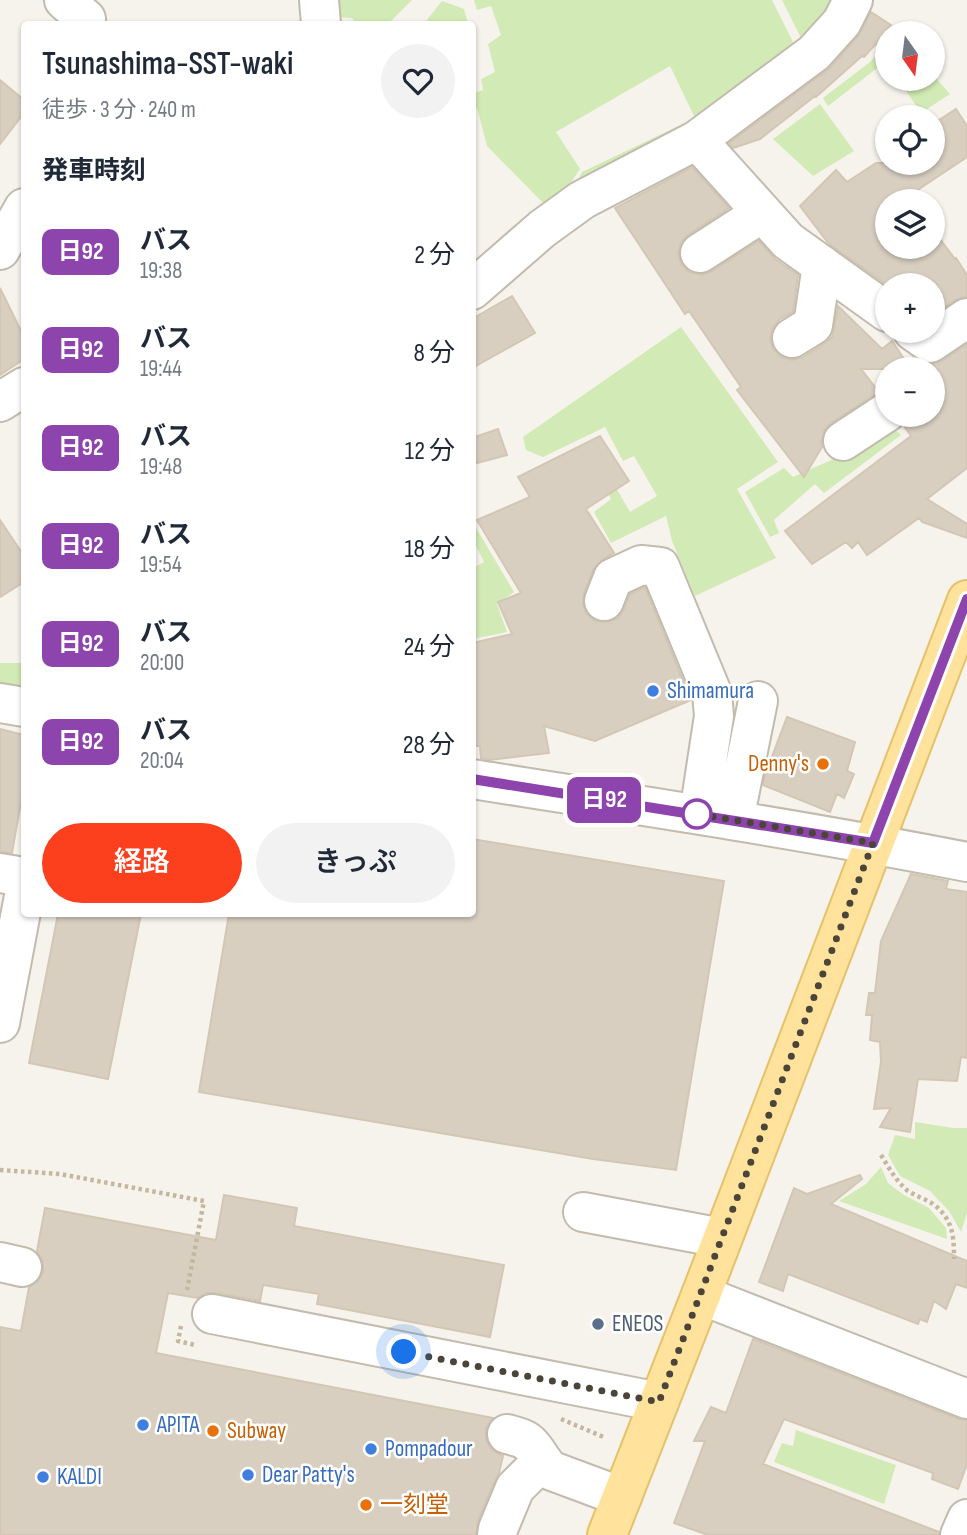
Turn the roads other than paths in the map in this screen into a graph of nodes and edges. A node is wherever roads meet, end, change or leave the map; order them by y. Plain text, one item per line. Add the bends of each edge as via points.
1 (319, 0) edge
2 (853, 0) edge
3 (321, 21) edge
4 (697, 140) junction
5 (21, 213) edge
6 (762, 213) junction
7 (0, 250) edge
8 (700, 253) dead end
9 (822, 265) junction
10 (476, 287) edge
11 (875, 303) edge
12 (967, 318) edge
13 (792, 338) dead end
14 (921, 348) edge
15 (21, 389) edge
16 (0, 402) edge
17 (875, 420) edge
18 (843, 441) dead end
19 (604, 600) dead end
20 (967, 600) edge
21 (758, 701) dead end
22 (0, 703) edge
23 (21, 706) edge
24 (476, 780) edge
25 (716, 817) junction
26 (873, 843) junction
27 (967, 862) edge
28 (0, 873) edge
29 (21, 876) edge
30 (21, 912) edge
31 (0, 1023) edge
32 (583, 1212) dead end
33 (722, 1238) junction
34 (701, 1295) junction
35 (212, 1314) dead end
36 (967, 1398) edge
37 (659, 1402) junction
38 (507, 1434) dead end
39 (542, 1461) junction
40 (622, 1497) junction
41 (967, 1518) edge
42 (497, 1535) edge
43 (607, 1535) edge
44 (961, 1535) edge

1 - 3 street
2 - 4 street via 842,22 814,53
4 - 6 street
4 - 10 street via 582,200
5 - 7 street
6 - 8 street
6 - 9 street via 788,241
9 - 11 street
9 - 13 street via 813,325
12 - 14 street
15 - 16 street
17 - 18 street
19 - 25 street via 613,578 641,565 660,567 712,693
20 - 26 main road
21 - 25 street
22 - 23 street
24 - 25 street
25 - 26 street
26 - 27 street
26 - 33 main road
28 - 29 street
30 - 31 street
32 - 33 street
33 - 34 main road
34 - 36 street
34 - 37 main road
35 - 37 street
37 - 40 main road
38 - 39 street via 530,1443
39 - 40 street via 552,1471
39 - 42 street via 514,1488
40 - 43 main road
41 - 44 street

